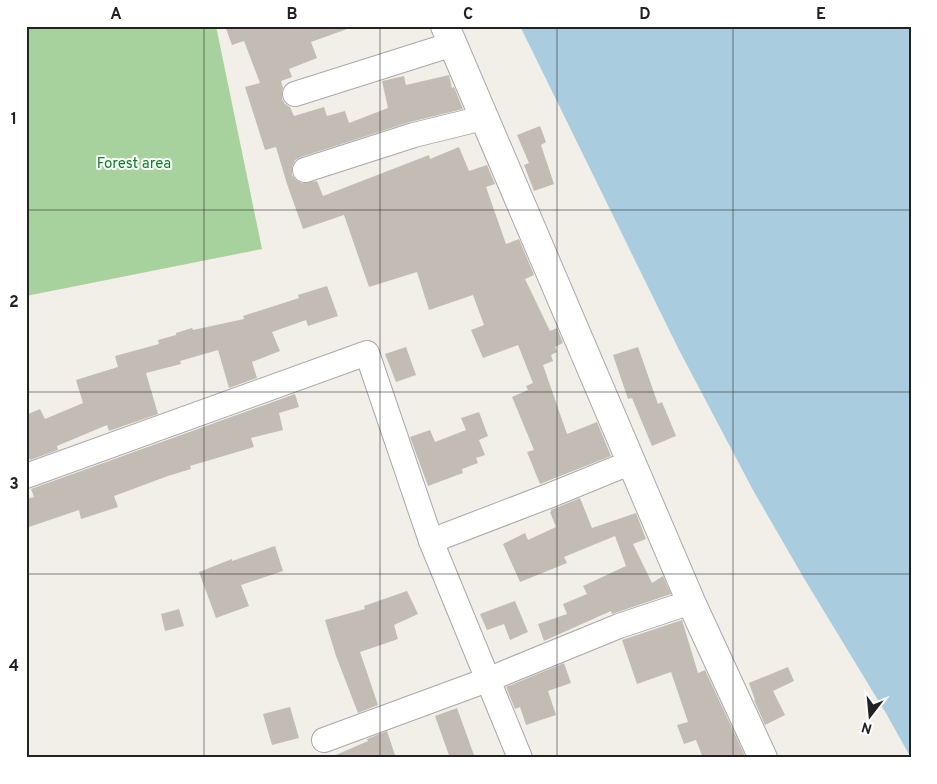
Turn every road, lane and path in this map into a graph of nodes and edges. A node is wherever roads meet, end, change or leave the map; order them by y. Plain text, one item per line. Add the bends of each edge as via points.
1 (449, 35) edge
2 (295, 94) dead end
3 (483, 118) junction
4 (305, 170) dead end
5 (632, 462) junction
6 (26, 476) edge
7 (430, 541) junction
8 (691, 602) junction
9 (488, 680) junction
10 (324, 740) dead end
11 (520, 758) edge
12 (763, 758) edge

1 - 2 street
1 - 3 street
3 - 4 street via 414,135
3 - 5 street
5 - 7 street
5 - 8 street
6 - 7 street via 367,353
7 - 9 street
8 - 9 street via 619,626
8 - 12 street
9 - 10 street
9 - 11 street

